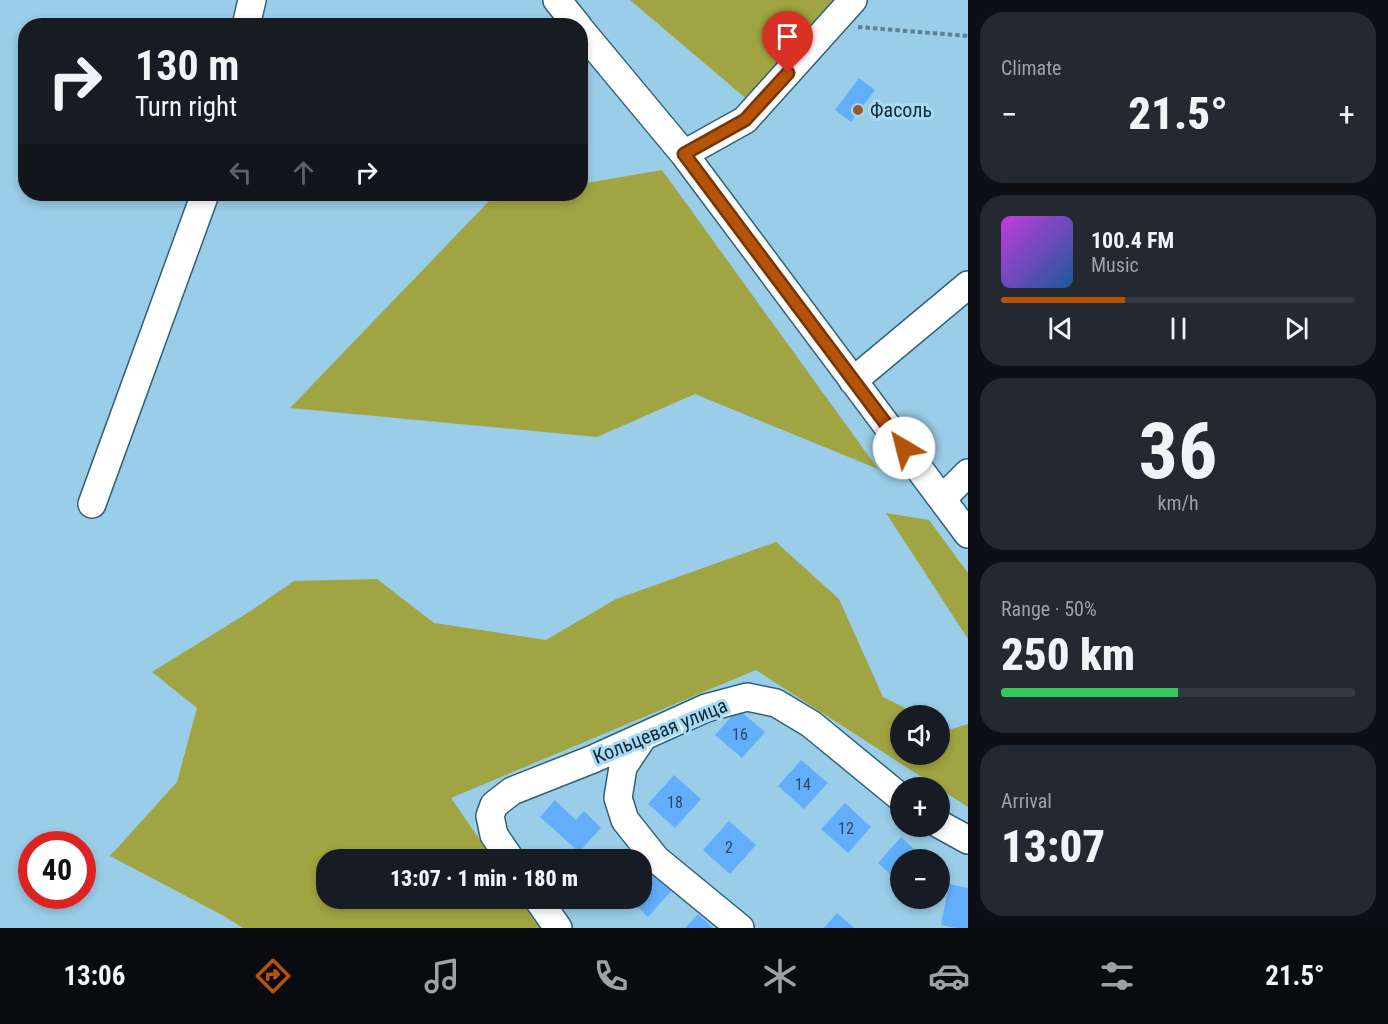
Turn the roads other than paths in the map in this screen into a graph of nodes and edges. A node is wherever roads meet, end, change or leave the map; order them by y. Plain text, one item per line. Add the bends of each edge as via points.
1 (252, 0) edge
2 (556, 0) edge
3 (853, 0) edge
4 (248, 18) edge
5 (571, 18) edge
6 (588, 38) edge
7 (684, 154) junction
8 (202, 201) edge
9 (968, 285) edge
10 (853, 381) junction
11 (968, 473) edge
12 (942, 499) junction
13 (92, 504) dead end
14 (968, 534) edge
15 (644, 736) junction
16 (890, 789) edge
17 (950, 830) edge
18 (968, 840) edge
19 (503, 849) edge
20 (545, 909) edge
21 (558, 928) edge
22 (740, 928) edge

1 - 4 street
2 - 5 street
3 - 7 street via 745,120
6 - 7 street
7 - 10 street
8 - 13 street
9 - 10 street
10 - 12 street
11 - 12 street
12 - 14 street
15 - 16 street, Кольцевая улица via 706,708 747,697 776,704 811,724
15 - 19 street, Кольцевая улица via 512,791 494,805 490,816 494,835
15 - 22 street via 623,767 618,798 625,820 656,859
17 - 18 street
20 - 21 street

